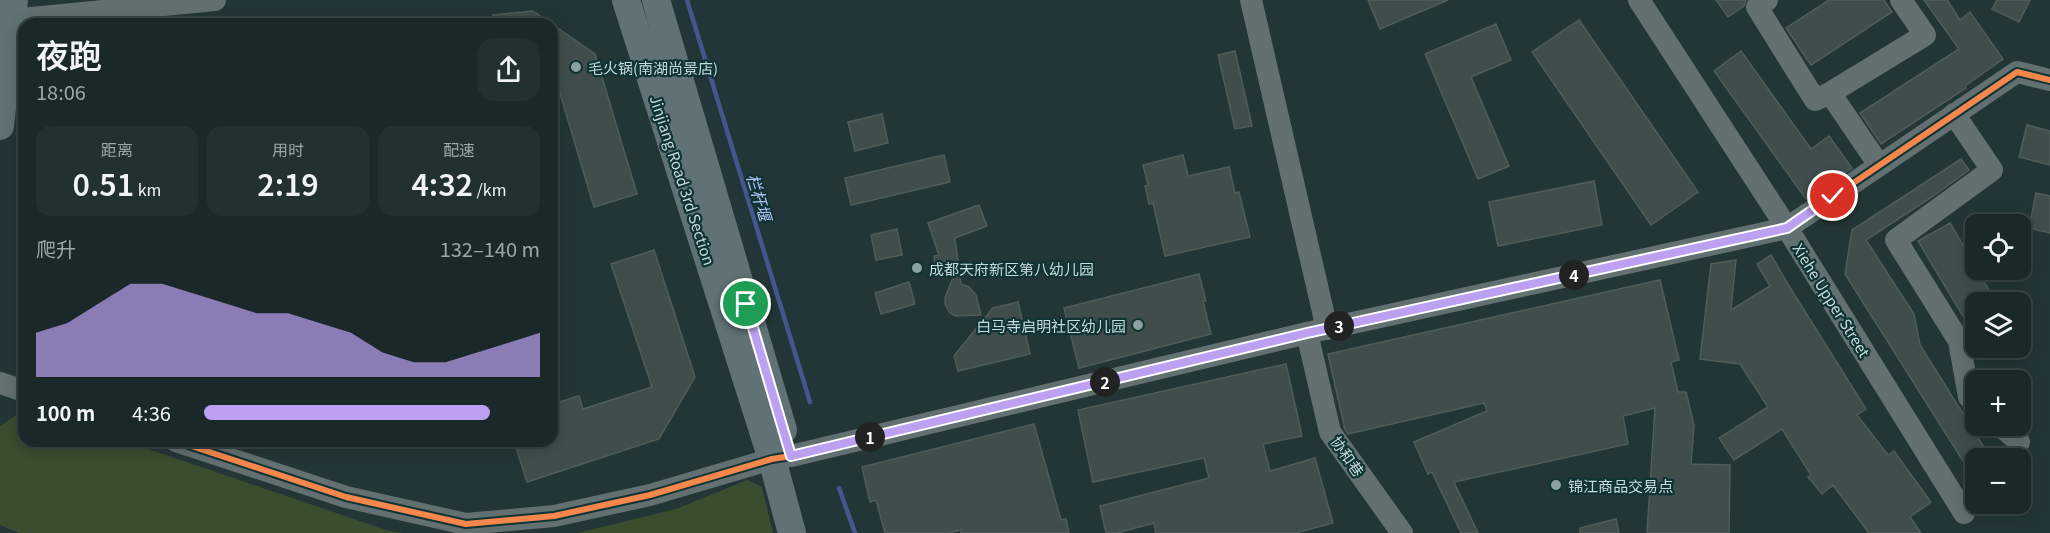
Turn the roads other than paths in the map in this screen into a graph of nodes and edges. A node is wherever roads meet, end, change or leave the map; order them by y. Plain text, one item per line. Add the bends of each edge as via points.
1 (215, 0) edge
2 (626, 0) edge
3 (656, 0) edge
4 (1251, 0) edge
5 (1638, 0) edge
6 (1767, 0) edge
7 (1901, 0) edge
8 (13, 10) edge
9 (2050, 80) edge
10 (1830, 93) junction
11 (1954, 114) junction
12 (0, 126) edge
13 (1880, 165) junction
14 (1787, 228) junction
15 (1317, 331) junction
16 (1965, 375) edge
17 (0, 383) edge
18 (18, 389) edge
19 (2013, 436) edge
20 (2019, 441) dead end
21 (195, 447) edge
22 (781, 458) junction
23 (1969, 517) edge
24 (792, 533) edge
25 (812, 533) edge
26 (1402, 533) edge

1 - 8 street
2 - 22 main road, Jinjiang Road 3rd Section
3 - 22 main road, Jinjiang Road 3rd Section
4 - 15 street, 协和巷
5 - 14 street, Xiehe Upper Street
6 - 10 street via 1757,7 1815,99
7 - 10 street via 1925,35
8 - 12 main road
9 - 11 street via 2017,72
10 - 13 street
11 - 13 street
11 - 16 street via 1992,170 1896,240 1959,341
13 - 14 street
14 - 15 street
14 - 23 street, Xiehe Upper Street
15 - 22 street
15 - 26 street, 协和巷 via 1330,432
17 - 18 street
19 - 20 street
21 - 22 street via 346,496 466,524 554,516 650,495
22 - 24 main road, Jinjiang Road 3rd Section
22 - 25 main road, Jinjiang Road 3rd Section

